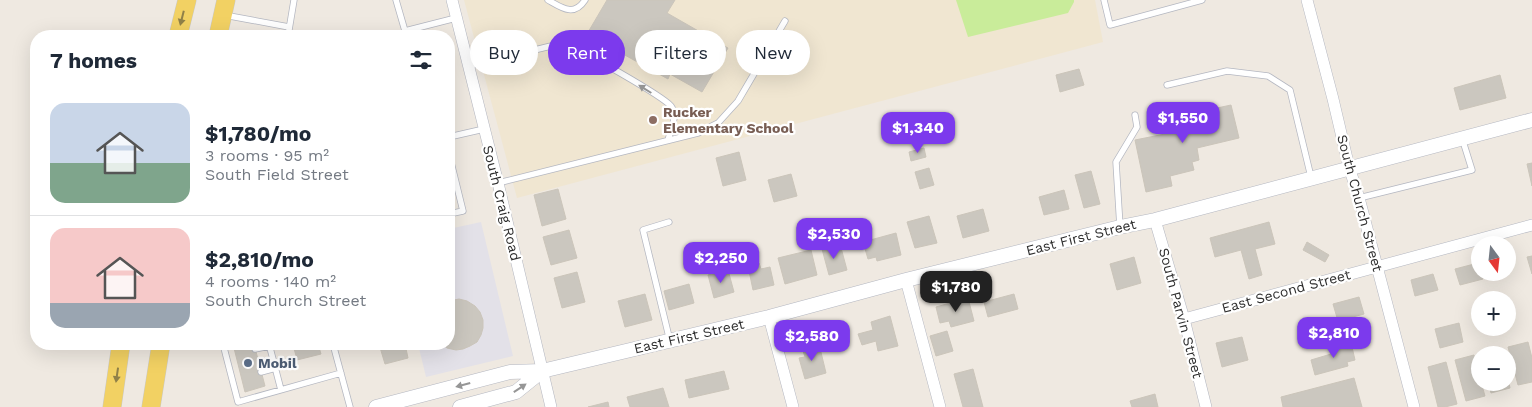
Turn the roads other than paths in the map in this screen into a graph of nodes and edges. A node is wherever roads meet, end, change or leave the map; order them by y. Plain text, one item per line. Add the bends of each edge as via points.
1 (187, 0) edge
2 (294, 0) edge
3 (396, 0) edge
4 (452, 0) edge
5 (548, 0) edge
6 (585, 0) edge
7 (1104, 0) edge
8 (1202, 0) edge
9 (1307, 0) edge
10 (224, 8) edge
11 (456, 18) junction
12 (785, 21) dead end
13 (289, 27) junction
14 (180, 30) edge
15 (219, 30) edge
16 (289, 30) edge
17 (404, 30) edge
18 (418, 30) edge
19 (469, 66) junction
20 (1167, 86) dead end
21 (1135, 115) dead end
22 (1532, 120) edge
23 (484, 129) junction
24 (455, 136) edge
25 (1462, 138) junction
26 (668, 140) junction
27 (1349, 167) junction
28 (1311, 177) junction
29 (498, 183) junction
30 (455, 185) edge
31 (1359, 198) junction
32 (455, 213) edge
33 (1155, 220) junction
34 (669, 222) dead end
35 (1532, 225) edge
36 (1120, 226) junction
37 (1378, 266) junction
38 (906, 280) junction
39 (769, 317) junction
40 (1184, 319) junction
41 (670, 341) junction
42 (120, 350) edge
43 (160, 350) edge
44 (225, 350) edge
45 (271, 350) edge
46 (335, 350) edge
47 (235, 354) dead end
48 (227, 357) junction
49 (276, 368) junction
50 (542, 371) junction
51 (261, 372) dead end
52 (341, 374) junction
53 (241, 378) dead end
54 (233, 380) junction
55 (281, 390) junction
56 (152, 398) edge
57 (480, 404) edge
58 (112, 407) edge
59 (159, 407) edge
60 (350, 407) edge
61 (376, 407) edge
62 (460, 407) edge
63 (552, 407) edge
64 (793, 407) edge
65 (940, 407) edge
66 (1206, 407) edge
67 (1414, 407) edge

1 -> 14 main road
2 - 13 lane
3 - 17 lane
4 - 11 street, South Craig Road
5 - 6 lane via 565,10 573,10
7 - 8 lane via 1110,24
9 - 27 street, South Church Street
10 - 13 lane
10 - 15 main road
11 - 18 lane
11 - 19 street, South Craig Road
12 - 26 lane via 738,101 718,123 698,133
13 - 16 lane
19 - 23 street, South Craig Road
26 -> 19 lane via 675,118 671,107 633,81 568,46 555,45
20 - 28 lane via 1227,71 1268,76 1290,90
21 - 36 lane via 1137,127 1116,162
22 - 25 street, East First Street
23 - 24 lane
23 - 29 street, South Craig Road
25 - 27 street, East First Street
25 - 31 lane via 1472,170
26 - 29 lane
27 - 28 street, East First Street
27 - 31 street, South Church Street
28 - 33 street, East First Street
29 - 50 street, South Craig Road
30 - 32 lane via 463,211
31 - 37 street, South Church Street
33 - 36 street, East First Street
33 - 40 street, South Parvin Street
34 - 41 lane via 642,230
35 - 37 street, East Second Street
36 - 38 street, East First Street
37 - 40 street, East Second Street
37 - 67 street, South Church Street
38 - 39 street, East First Street
38 - 65 street
39 - 41 street, East First Street
39 - 64 street
40 - 66 street, South Parvin Street
41 - 50 street, East First Street
42 -> 58 main road
43 - 56 main road
44 - 48 lane
45 - 49 lane
46 - 52 lane
47 - 48 lane
48 - 54 lane
49 - 51 lane
49 - 55 lane
57 -> 50 street, East First Street via 516,392
50 -> 61 street, East First Street via 510,372
50 - 63 street, South Craig Road
52 - 55 lane
52 - 60 lane
53 - 54 lane
54 - 55 lane via 238,402
56 - 59 main road
57 - 62 street, East First Street

